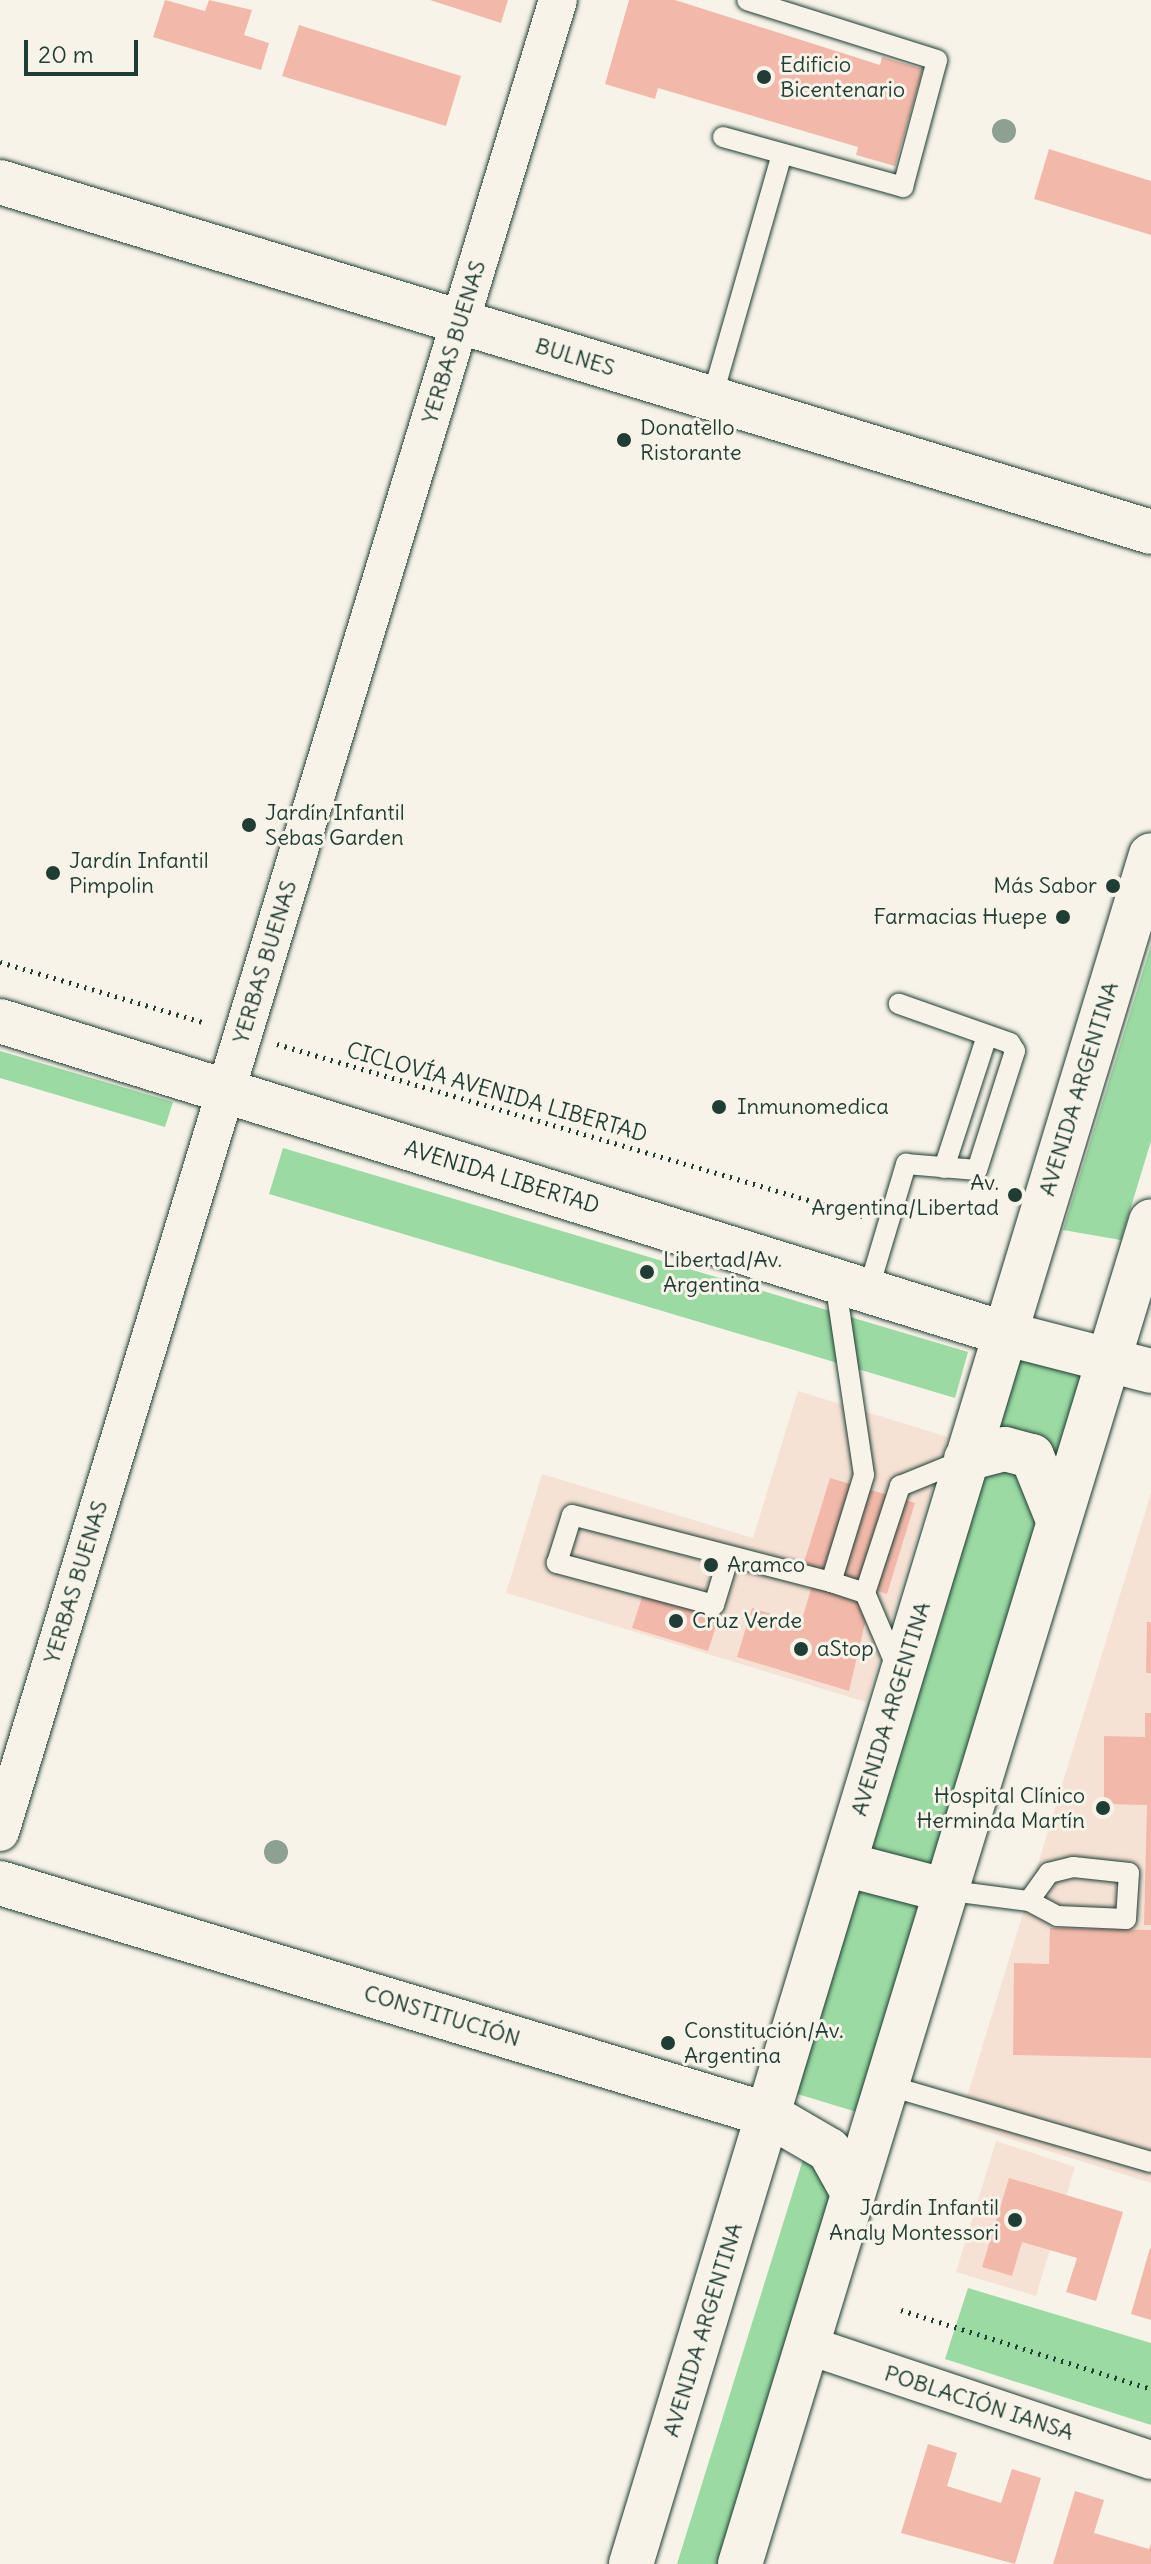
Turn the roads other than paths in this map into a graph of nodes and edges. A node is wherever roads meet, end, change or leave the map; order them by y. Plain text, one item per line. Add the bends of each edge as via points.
1 (558, 0) edge
2 (747, 0) edge
3 (723, 137) dead end
4 (782, 154) junction
5 (0, 182) edge
6 (460, 321) junction
7 (712, 398) junction
8 (1151, 532) edge
9 (1151, 855) edge
10 (899, 1004) dead end
11 (0, 1021) edge
12 (987, 1036) junction
13 (226, 1091) junction
14 (944, 1168) junction
15 (1151, 1221) edge
16 (852, 1286) junction
17 (1003, 1333) junction
18 (1107, 1362) junction
19 (1151, 1371) edge
20 (966, 1459) junction
21 (864, 1475) junction
22 (900, 1486) junction
23 (1058, 1520) junction
24 (728, 1559) junction
25 (831, 1582) junction
26 (865, 1593) junction
27 (901, 1676) junction
28 (0, 1832) edge
29 (844, 1864) junction
30 (0, 1883) edge
31 (944, 1890) junction
32 (1029, 1901) junction
33 (886, 2085) junction
34 (769, 2115) junction
35 (1151, 2162) edge
36 (853, 2193) junction
37 (807, 2345) junction
38 (1151, 2460) edge
39 (631, 2564) edge
40 (740, 2564) edge

1 - 6 street, YERBAS BUENAS
2 - 4 lane via 937,60 903,187
3 - 4 lane
4 - 7 lane
5 - 6 main road, BULNES
6 - 7 main road, BULNES
6 - 13 street, YERBAS BUENAS
7 - 8 main road, BULNES
9 - 17 main road, AVENIDA ARGENTINA
10 - 12 lane
11 - 13 main road, AVENIDA LIBERTAD
12 - 14 lane
12 - 14 lane via 1015,1051 977,1170
13 - 16 main road, AVENIDA LIBERTAD
13 - 28 street, YERBAS BUENAS
14 - 16 lane via 906,1164 888,1223
15 - 18 main road
16 - 17 main road, AVENIDA LIBERTAD
16 - 21 lane
17 - 18 main road, AVENIDA LIBERTAD
17 - 20 main road, AVENIDA ARGENTINA
18 - 19 main road, AVENIDA LIBERTAD
18 - 23 main road
20 - 22 lane
20 - 23 main road via 1005,1449 1032,1456
20 - 27 main road, AVENIDA ARGENTINA
21 - 22 lane
21 - 25 lane
22 - 26 lane
23 - 31 main road
24 - 24 lane via 572,1515 557,1563 714,1605
24 - 25 lane
25 - 26 lane
26 - 27 lane
27 - 29 main road, AVENIDA ARGENTINA
29 - 31 main road
29 - 34 main road, AVENIDA ARGENTINA
30 - 34 main road, CONSTITUCIÓN
31 - 32 lane
31 - 33 main road
32 - 32 lane via 1049,1873 1073,1867 1129,1873 1126,1919 1057,1916
33 - 35 lane
33 - 36 main road
34 - 36 main road, CONSTITUCIÓN via 829,2150
34 - 39 main road, AVENIDA ARGENTINA
36 - 37 main road
37 - 38 street, POBLACIÓN IANSA
37 - 40 main road

